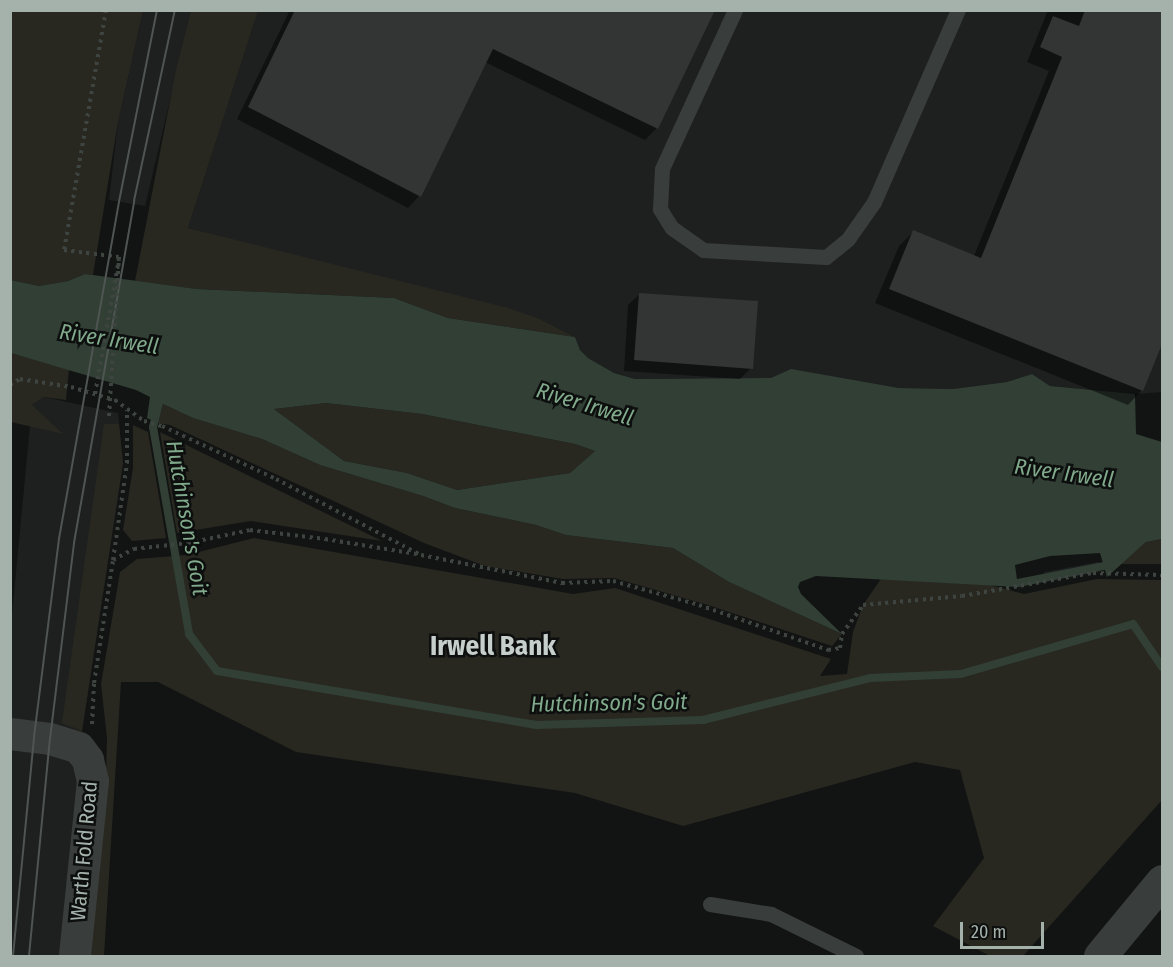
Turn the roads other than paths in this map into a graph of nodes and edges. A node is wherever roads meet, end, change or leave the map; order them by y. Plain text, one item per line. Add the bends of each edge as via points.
1 (735, 10) edge
2 (958, 10) edge
3 (10, 734) edge
4 (1162, 881) edge
5 (710, 903) dead end
6 (75, 957) edge
7 (856, 957) edge
8 (1100, 957) edge

1 - 2 lane via 663,169 660,208 672,228 703,250 826,257 848,239 874,202
3 - 6 street, Warth Fold Road via 50,739 79,748 88,760 93,781
4 - 8 street
5 - 7 lane via 771,914

